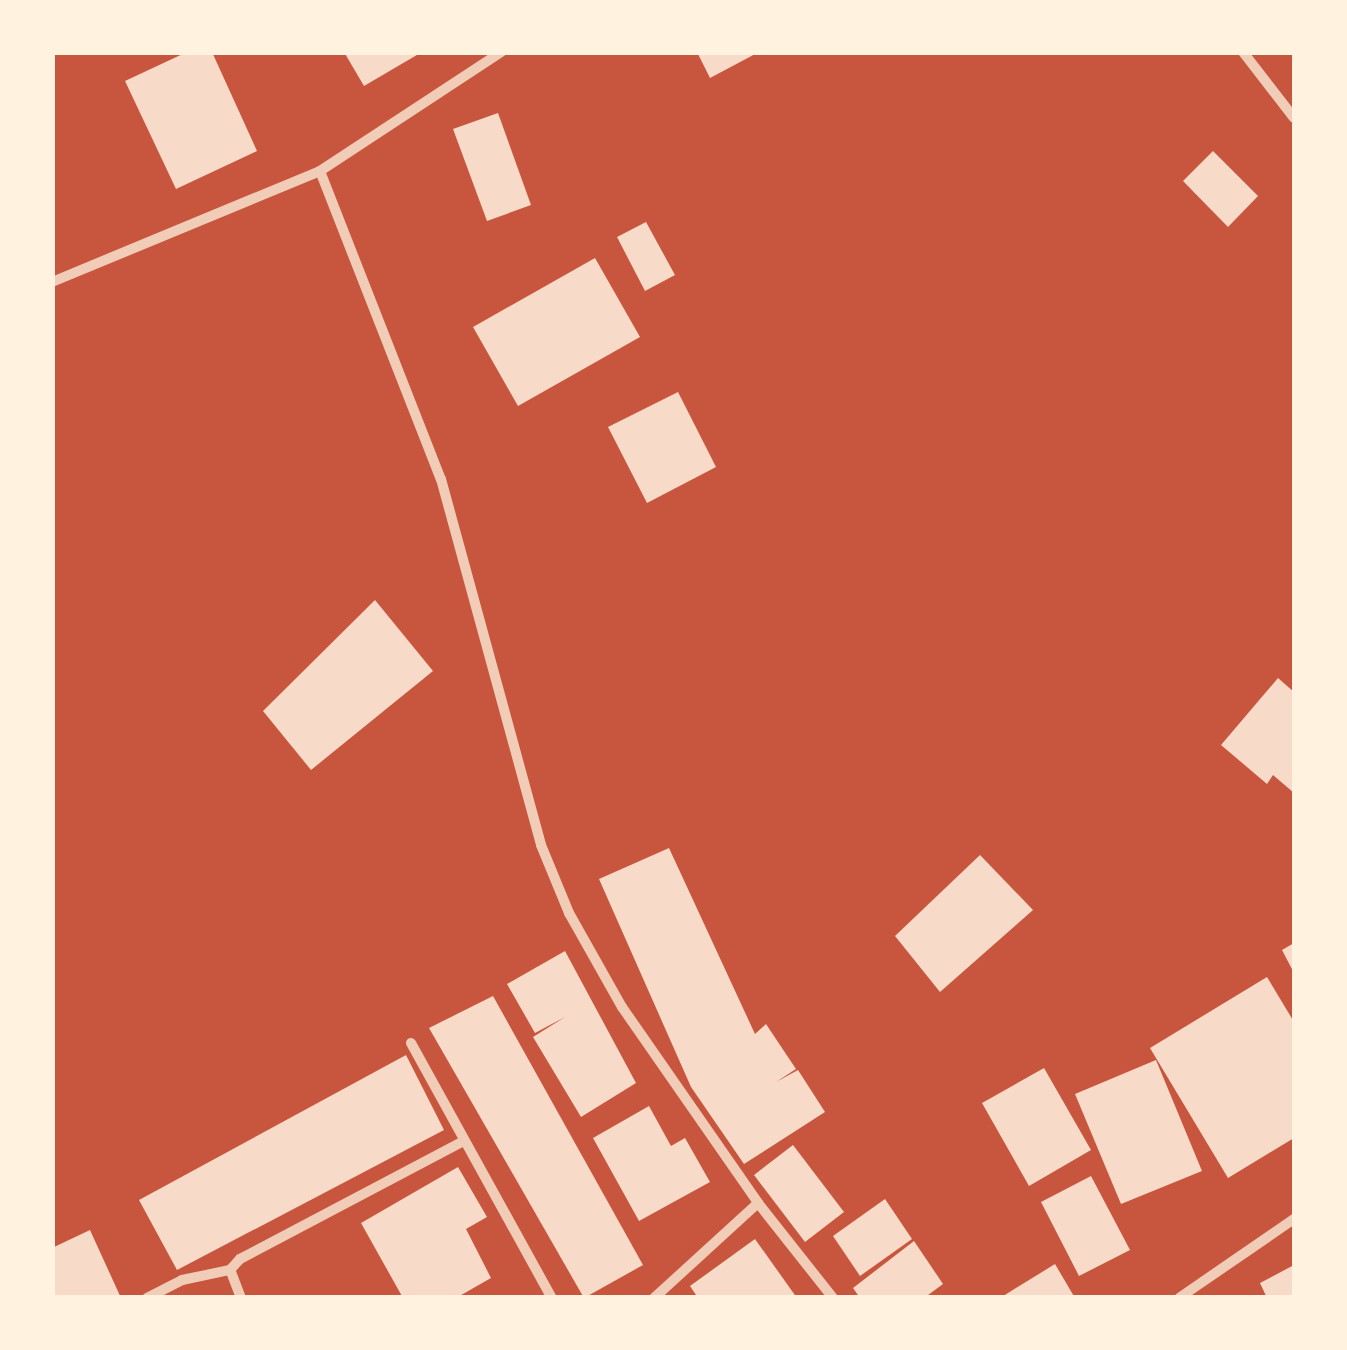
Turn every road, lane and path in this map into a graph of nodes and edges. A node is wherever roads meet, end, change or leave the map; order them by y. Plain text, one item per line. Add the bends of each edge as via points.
1 (501, 52) edge
2 (1242, 52) edge
3 (1294, 118) edge
4 (320, 171) junction
5 (52, 282) edge
6 (411, 1043) dead end
7 (462, 1142) junction
8 (758, 1203) junction
9 (1294, 1219) edge
10 (230, 1270) junction
11 (147, 1298) edge
12 (241, 1298) edge
13 (552, 1298) edge
14 (654, 1298) edge
15 (833, 1298) edge
16 (1179, 1298) edge

1 - 4 street
2 - 3 street
4 - 5 street
4 - 8 street via 441,479 541,845 568,913 622,1006
6 - 7 street
7 - 10 street via 268,1242
7 - 13 street
8 - 14 street
8 - 15 street
9 - 16 street
10 - 11 street via 198,1275
10 - 12 street

